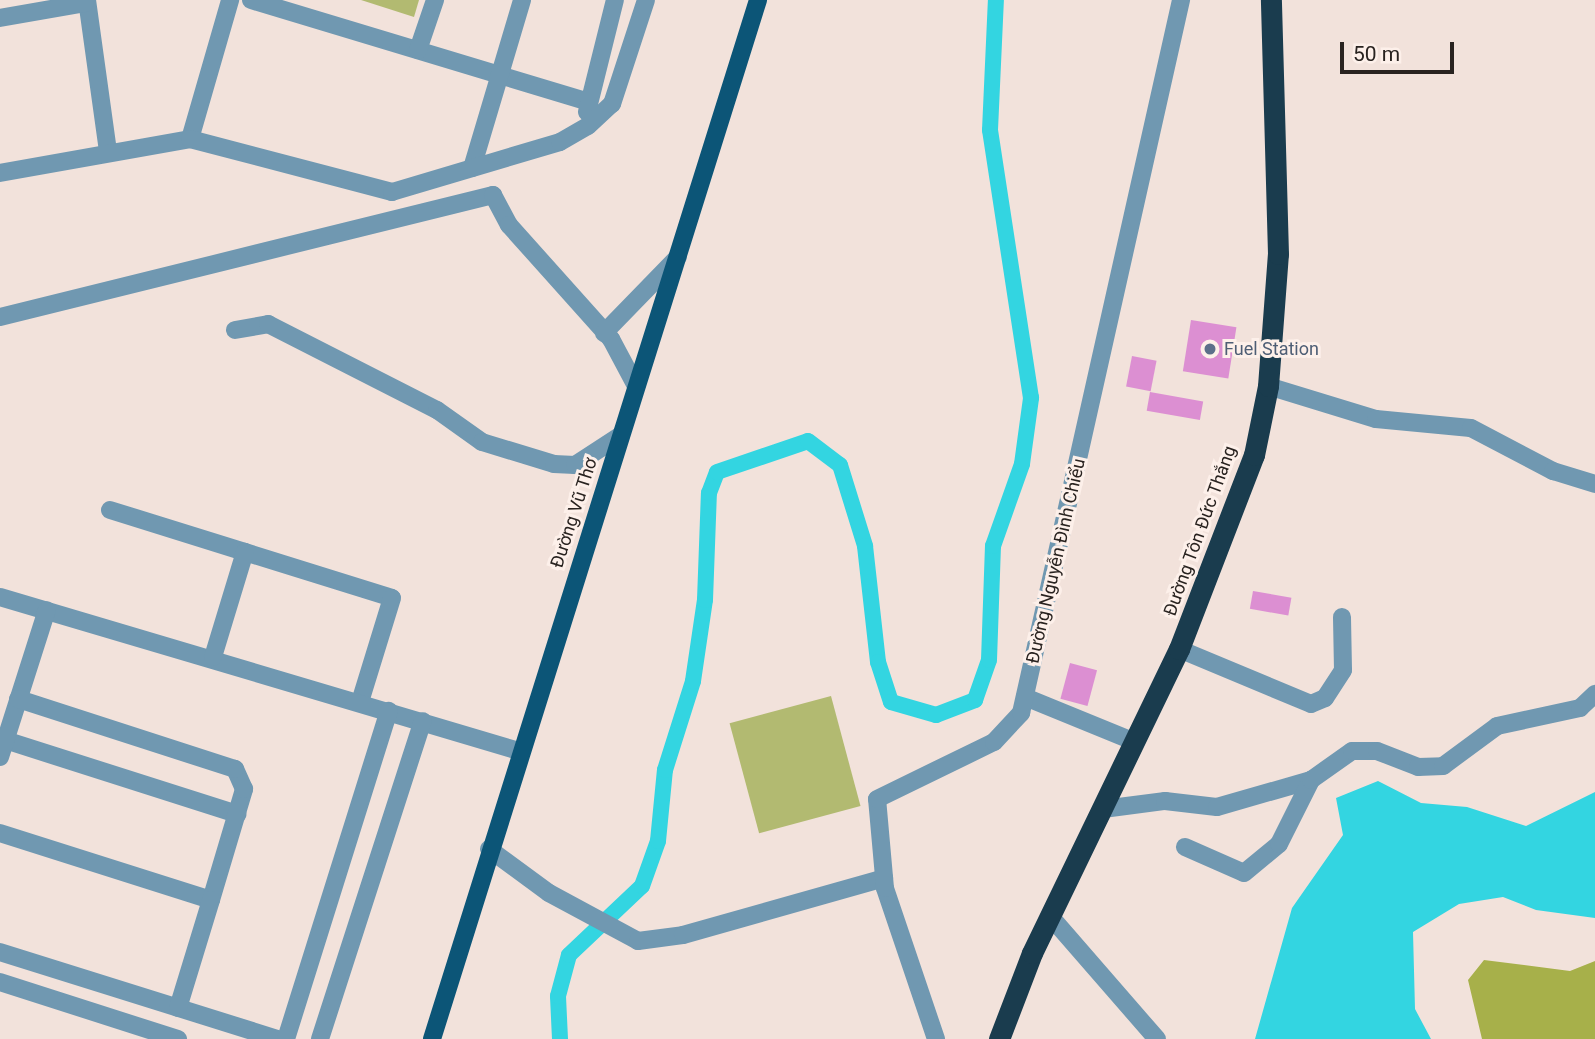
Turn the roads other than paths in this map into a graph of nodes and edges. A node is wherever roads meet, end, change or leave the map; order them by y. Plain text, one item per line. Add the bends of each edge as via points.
1 (230, 0) edge
2 (251, 0) edge
3 (435, 0) edge
4 (522, 0) edge
5 (615, 0) edge
6 (646, 0) edge
7 (758, 0) edge
8 (1181, 0) edge
9 (1271, 0) edge
10 (86, 2) edge
11 (0, 18) edge
12 (418, 50) junction
13 (500, 75) junction
14 (586, 100) junction
15 (588, 126) junction
16 (190, 139) junction
17 (108, 152) junction
18 (472, 168) junction
19 (0, 173) edge
20 (493, 195) junction
21 (678, 257) junction
22 (0, 317) edge
23 (235, 330) dead end
24 (604, 333) junction
25 (636, 386) junction
26 (1268, 386) junction
27 (621, 435) junction
28 (1595, 484) edge
29 (110, 510) dead end
30 (245, 552) junction
31 (1, 600) edge
32 (47, 610) junction
33 (1342, 617) dead end
34 (1179, 649) junction
35 (213, 657) junction
36 (1595, 694) edge
37 (1025, 697) junction
38 (19, 699) junction
39 (360, 702) junction
40 (389, 711) junction
41 (423, 721) junction
42 (1135, 742) junction
43 (3, 748) edge
44 (519, 751) junction
45 (1311, 780) junction
46 (1102, 809) junction
47 (237, 814) junction
48 (0, 833) edge
49 (1185, 847) dead end
50 (489, 849) junction
51 (884, 878) junction
52 (211, 900) junction
53 (1050, 916) junction
54 (0, 952) edge
55 (0, 982) edge
56 (178, 1008) junction
57 (173, 1038) edge
58 (277, 1039) edge
59 (286, 1039) edge
60 (320, 1039) edge
61 (432, 1039) edge
62 (936, 1039) edge
63 (999, 1039) edge
64 (1157, 1039) edge

1 - 16 street
2 - 12 street
3 - 12 street
4 - 13 street
5 - 14 street
6 - 15 street via 612,104
7 - 21 main road, Đường Vũ Thơ
8 - 37 street, Đường Nguyễn Đình Chiểu
9 - 26 highway, Đường Tôn Đức Thắng via 1278,254
10 - 11 street
10 - 17 street
12 - 13 street
13 - 14 street
13 - 18 street
14 - 15 street
15 - 18 street via 560,142
16 - 17 street
16 - 18 street via 367,191 392,192
17 - 19 street
18 - 20 street
20 - 22 street
20 - 24 street via 509,225
21 - 24 street
21 - 25 main road, Đường Vũ Thơ
23 - 27 street via 268,324 437,410 482,442 554,464 575,465
24 - 25 street
25 - 27 main road, Đường Vũ Thơ
26 - 28 street via 1376,419 1471,428 1553,471
26 - 34 highway, Đường Tôn Đức Thắng via 1254,455
27 - 44 main road, Đường Vũ Thơ
29 - 30 street
30 - 35 street
30 - 39 street via 392,598
31 - 32 street
32 - 35 street
32 - 38 street
33 - 34 street via 1343,670 1325,698 1311,704
34 - 42 highway, Đường Tôn Đức Thắng
35 - 39 street
36 - 45 street via 1580,708 1497,726 1443,766 1418,767 1364,749
37 - 42 street
37 - 51 street, Đường Nguyễn Đình Chiểu via 1020,713 994,741 877,799
38 - 43 street
38 - 47 street via 235,769 244,789
39 - 40 street
40 - 41 street
40 - 59 street
41 - 44 street
41 - 60 street
42 - 46 highway, Đường Tôn Đức Thắng
43 - 47 street
44 - 50 main road, Đường Vũ Thơ
45 - 46 street via 1217,807 1165,802
45 - 49 street via 1289,831 1255,868 1229,870
46 - 53 highway, Đường Tôn Đức Thắng
47 - 52 street
48 - 52 street
50 - 51 street via 549,893 638,941 683,935
50 - 61 main road, Đường Vũ Thơ
51 - 62 street, Đường Nguyễn Đình Chiểu
52 - 56 street
53 - 63 highway, Đường Tôn Đức Thắng
53 - 64 street
54 - 56 street
55 - 57 street
56 - 58 street

